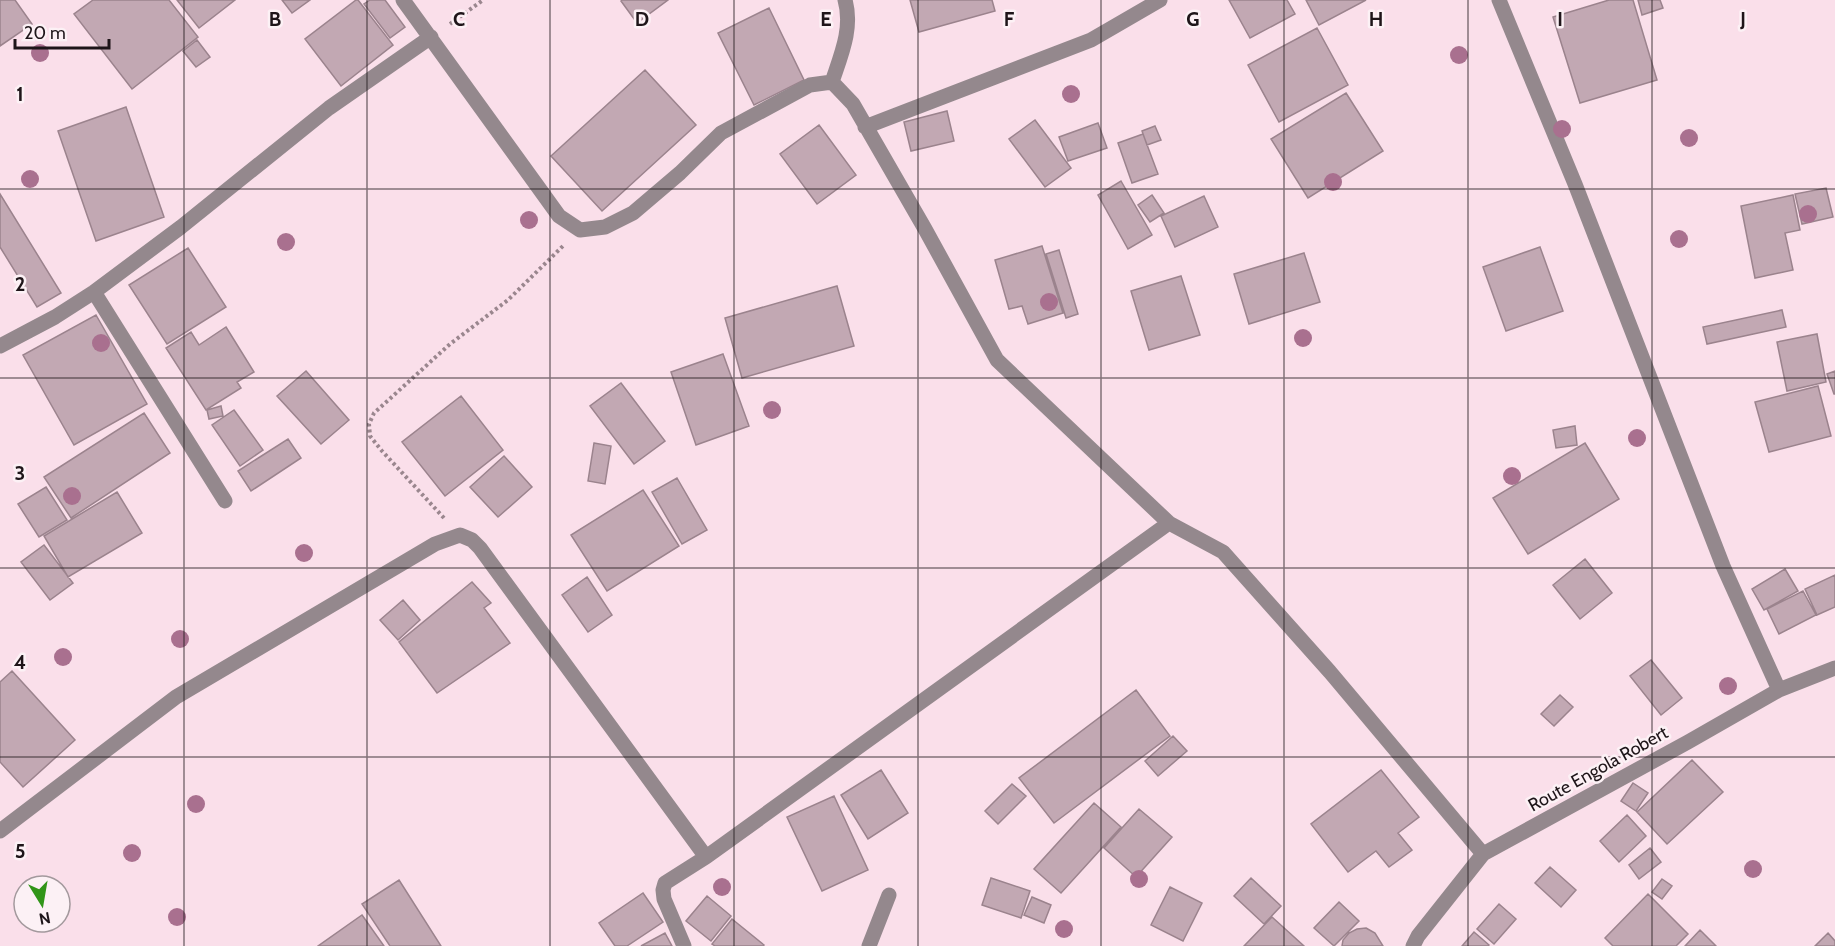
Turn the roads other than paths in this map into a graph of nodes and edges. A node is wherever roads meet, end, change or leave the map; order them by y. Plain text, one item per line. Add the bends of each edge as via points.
1 (403, 0) edge
2 (845, 0) edge
3 (1160, 0) edge
4 (1499, 0) edge
5 (431, 37) junction
6 (832, 82) junction
7 (865, 127) junction
8 (94, 292) junction
9 (0, 346) edge
10 (225, 501) dead end
11 (1169, 523) junction
12 (1835, 668) edge
13 (1779, 690) junction
14 (0, 831) edge
15 (1483, 854) junction
16 (706, 857) junction
17 (889, 895) dead end
18 (684, 946) edge
19 (869, 946) edge
20 (1413, 946) edge

1 - 5 street
2 - 6 street via 845,42
3 - 7 street via 1091,40
4 - 13 street via 1580,195 1723,566
5 - 6 street via 559,216 580,230 605,227 633,213 721,133 810,85
5 - 8 street via 329,108
6 - 7 street via 853,104
7 - 11 street via 996,360
8 - 9 street
8 - 10 street
11 - 15 street via 1223,552
11 - 16 street
12 - 13 street, Route Engola Robert
13 - 15 street, Route Engola Robert
14 - 16 street via 176,697 435,544 460,535 480,548
15 - 20 street, Route Engola Robert
16 - 18 street via 665,884 663,890
17 - 19 street

